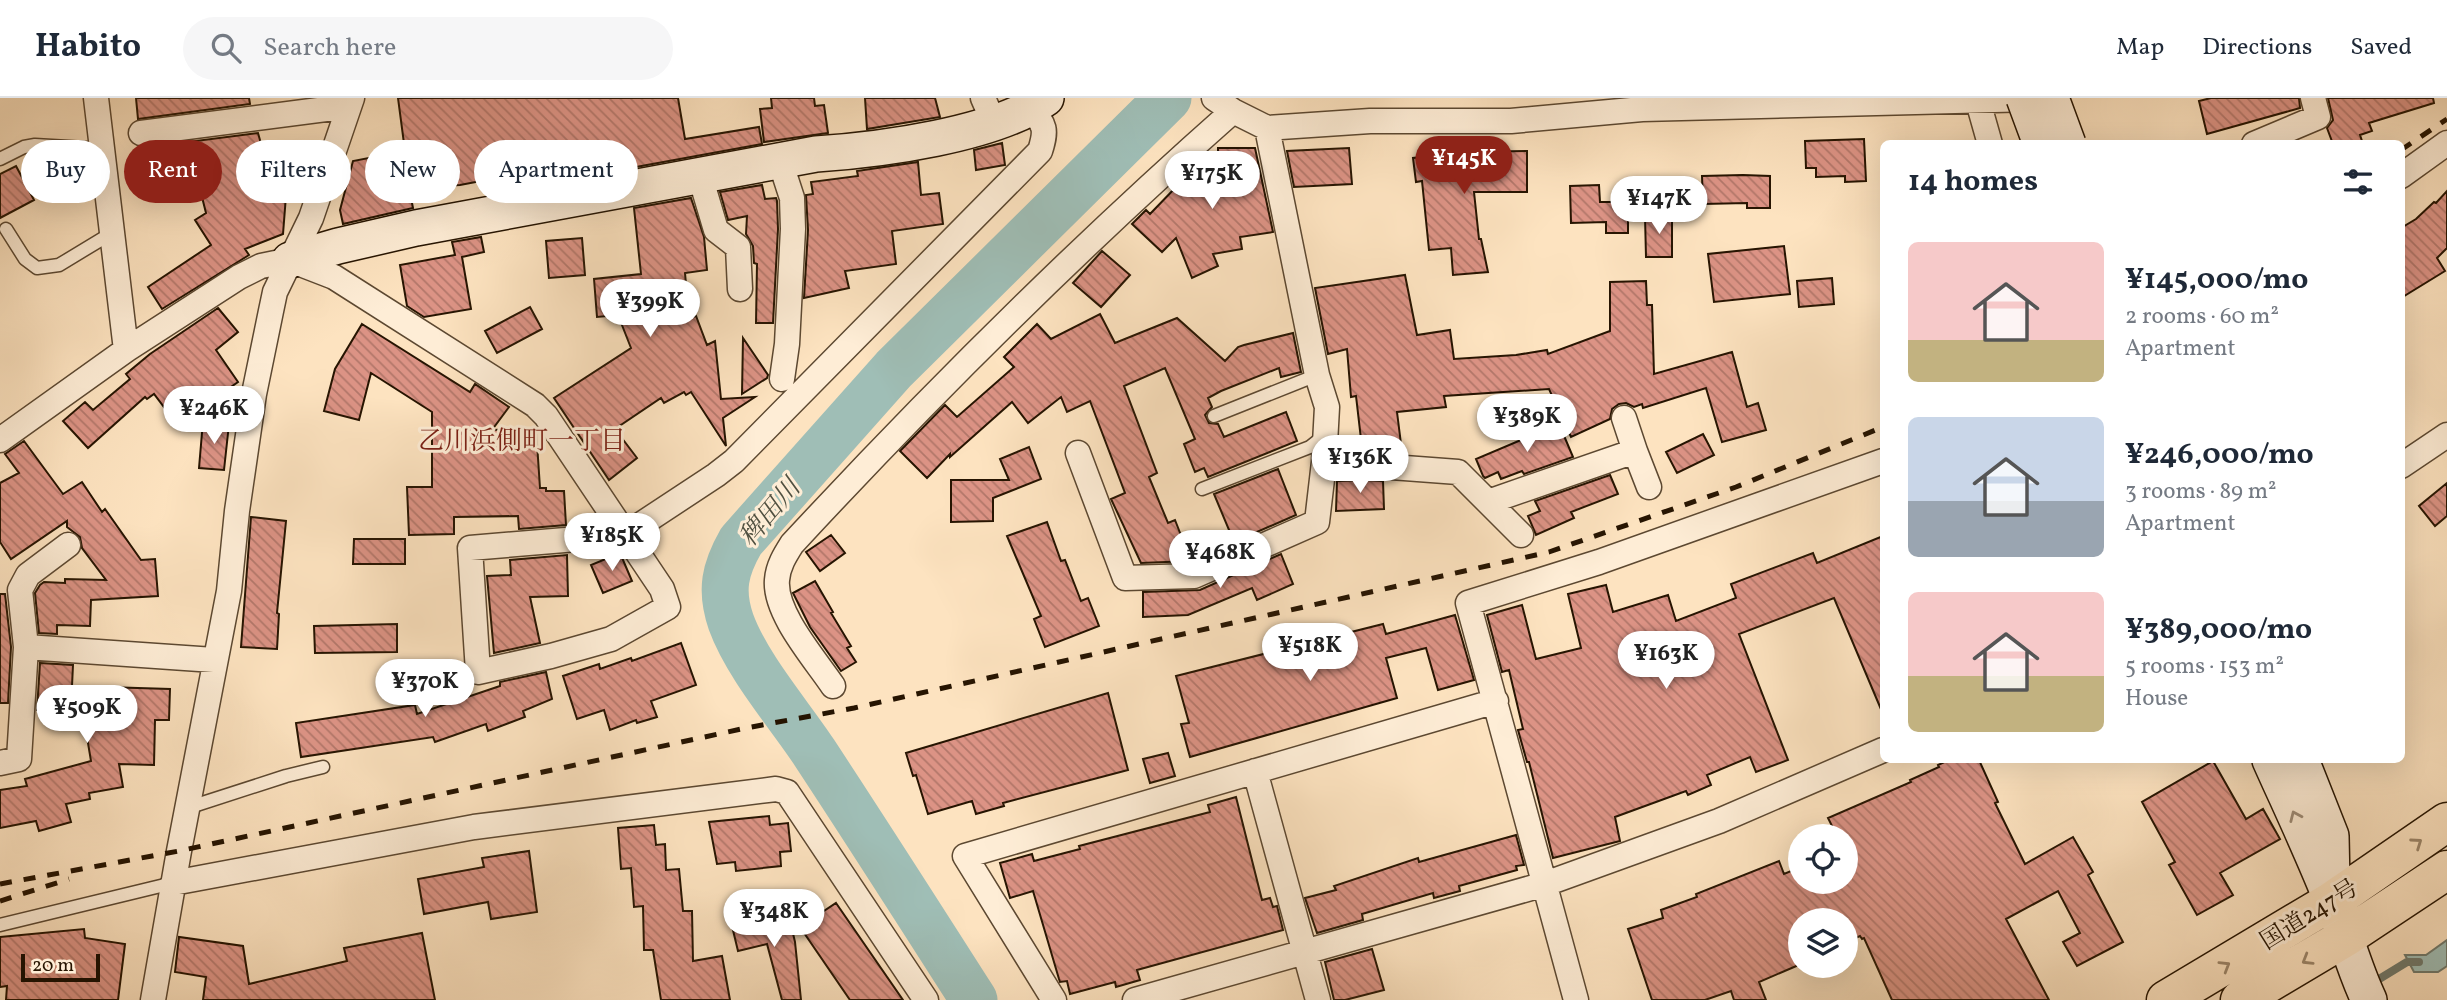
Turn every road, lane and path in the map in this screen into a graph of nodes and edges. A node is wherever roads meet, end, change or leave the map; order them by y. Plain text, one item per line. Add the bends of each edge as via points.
1 (96, 98) edge
2 (2024, 98) edge
3 (2051, 98) edge
4 (2064, 98) edge
5 (2313, 98) edge
6 (1978, 100) edge
7 (351, 102) edge
8 (1039, 103) edge
9 (1222, 104) edge
10 (1642, 104) edge
11 (1370, 110) edge
12 (989, 111) edge
13 (1267, 128) junction
14 (141, 133) dead end
15 (101, 140) edge
16 (1989, 140) edge
17 (2039, 140) edge
18 (2067, 140) edge
19 (2263, 140) edge
20 (2447, 143) edge
21 (21, 148) edge
22 (0, 159) edge
23 (780, 161) junction
24 (2405, 173) edge
25 (700, 176) junction
26 (108, 203) edge
27 (6, 229) dead end
28 (112, 233) junction
29 (290, 260) junction
30 (740, 289) dead end
31 (127, 350) junction
32 (1317, 375) junction
33 (782, 379) dead end
34 (1214, 416) dead end
35 (1624, 418) dead end
36 (1327, 434) junction
37 (2447, 435) edge
38 (0, 440) edge
39 (1635, 450) junction
40 (1078, 453) dead end
41 (1324, 462) junction
42 (1880, 462) edge
43 (2405, 463) edge
44 (1649, 487) dead end
45 (1202, 489) dead end
46 (1488, 502) junction
47 (625, 535) junction
48 (1521, 535) dead end
49 (68, 545) dead end
50 (26, 647) junction
51 (214, 660) junction
52 (833, 686) dead end
53 (1496, 701) junction
54 (1880, 751) edge
55 (2271, 763) edge
56 (2302, 763) edge
57 (0, 764) edge
58 (323, 767) dead end
59 (1255, 771) junction
60 (186, 808) junction
61 (2447, 822) edge
62 (2447, 870) edge
63 (173, 883) junction
64 (1545, 884) junction
65 (2332, 901) junction
66 (0, 925) edge
67 (1305, 953) junction
68 (2357, 970) edge
69 (153, 1000) edge
70 (926, 1000) edge
71 (1054, 1000) edge
72 (1135, 1000) edge
73 (1318, 1000) edge
74 (1576, 1000) edge
75 (2166, 1000) edge
76 (2239, 1000) edge

1 - 15 street
2 - 17 street, bridge
3 - 18 street, bridge
4 - 6 street
5 - 19 street via 2318,117
6 - 10 street
6 - 16 street
7 - 14 street
7 - 29 street via 311,218
8 - 12 street via 1020,115
8 - 47 street via 1045,134 1040,151 734,460
9 - 13 street
9 - 52 street via 792,544 777,576 780,604
10 - 11 street via 1511,121
11 - 13 street
12 - 23 street via 925,139
13 - 32 street
20 - 24 street
21 - 22 lane
23 - 25 street
23 - 33 street via 792,198 793,219
25 - 29 street via 416,228
25 - 30 street via 716,230 738,247
26 - 28 street
27 - 28 lane via 37,268 59,265
28 - 31 street
29 - 31 street via 239,277
29 - 47 street via 334,277 535,405
29 - 51 street via 273,301 254,394 229,591
31 - 38 street
32 - 34 lane
32 - 36 street via 1327,407
35 - 39 street
36 - 41 street
36 - 45 lane via 1310,447
37 - 43 street
39 - 44 street
39 - 46 street
40 - 41 street via 1125,578 1194,576 1317,522
41 - 46 street via 1458,472
42 - 53 street via 1599,562 1468,603
46 - 48 street
47 - 47 street via 662,589 668,607 611,639 478,673 470,548
49 - 50 street via 27,575 20,590
50 - 51 street
50 - 57 street via 19,759
51 - 60 street
53 - 59 street
53 - 64 street
54 - 64 street via 1719,821
65 -> 55 street
56 - 65 street via 2331,836
58 - 60 lane
59 - 67 street
59 - 71 street via 965,856
60 - 63 street
65 -> 61 highway, 国道247号
62 - 68 highway, 国道247号
63 - 66 lane
63 - 69 street
63 - 70 street via 474,827 776,789 788,792
64 - 67 street
64 - 74 street
65 - 68 street
75 -> 65 highway, 国道247号
67 - 72 street
67 - 73 street
68 -> 76 highway, 国道247号

